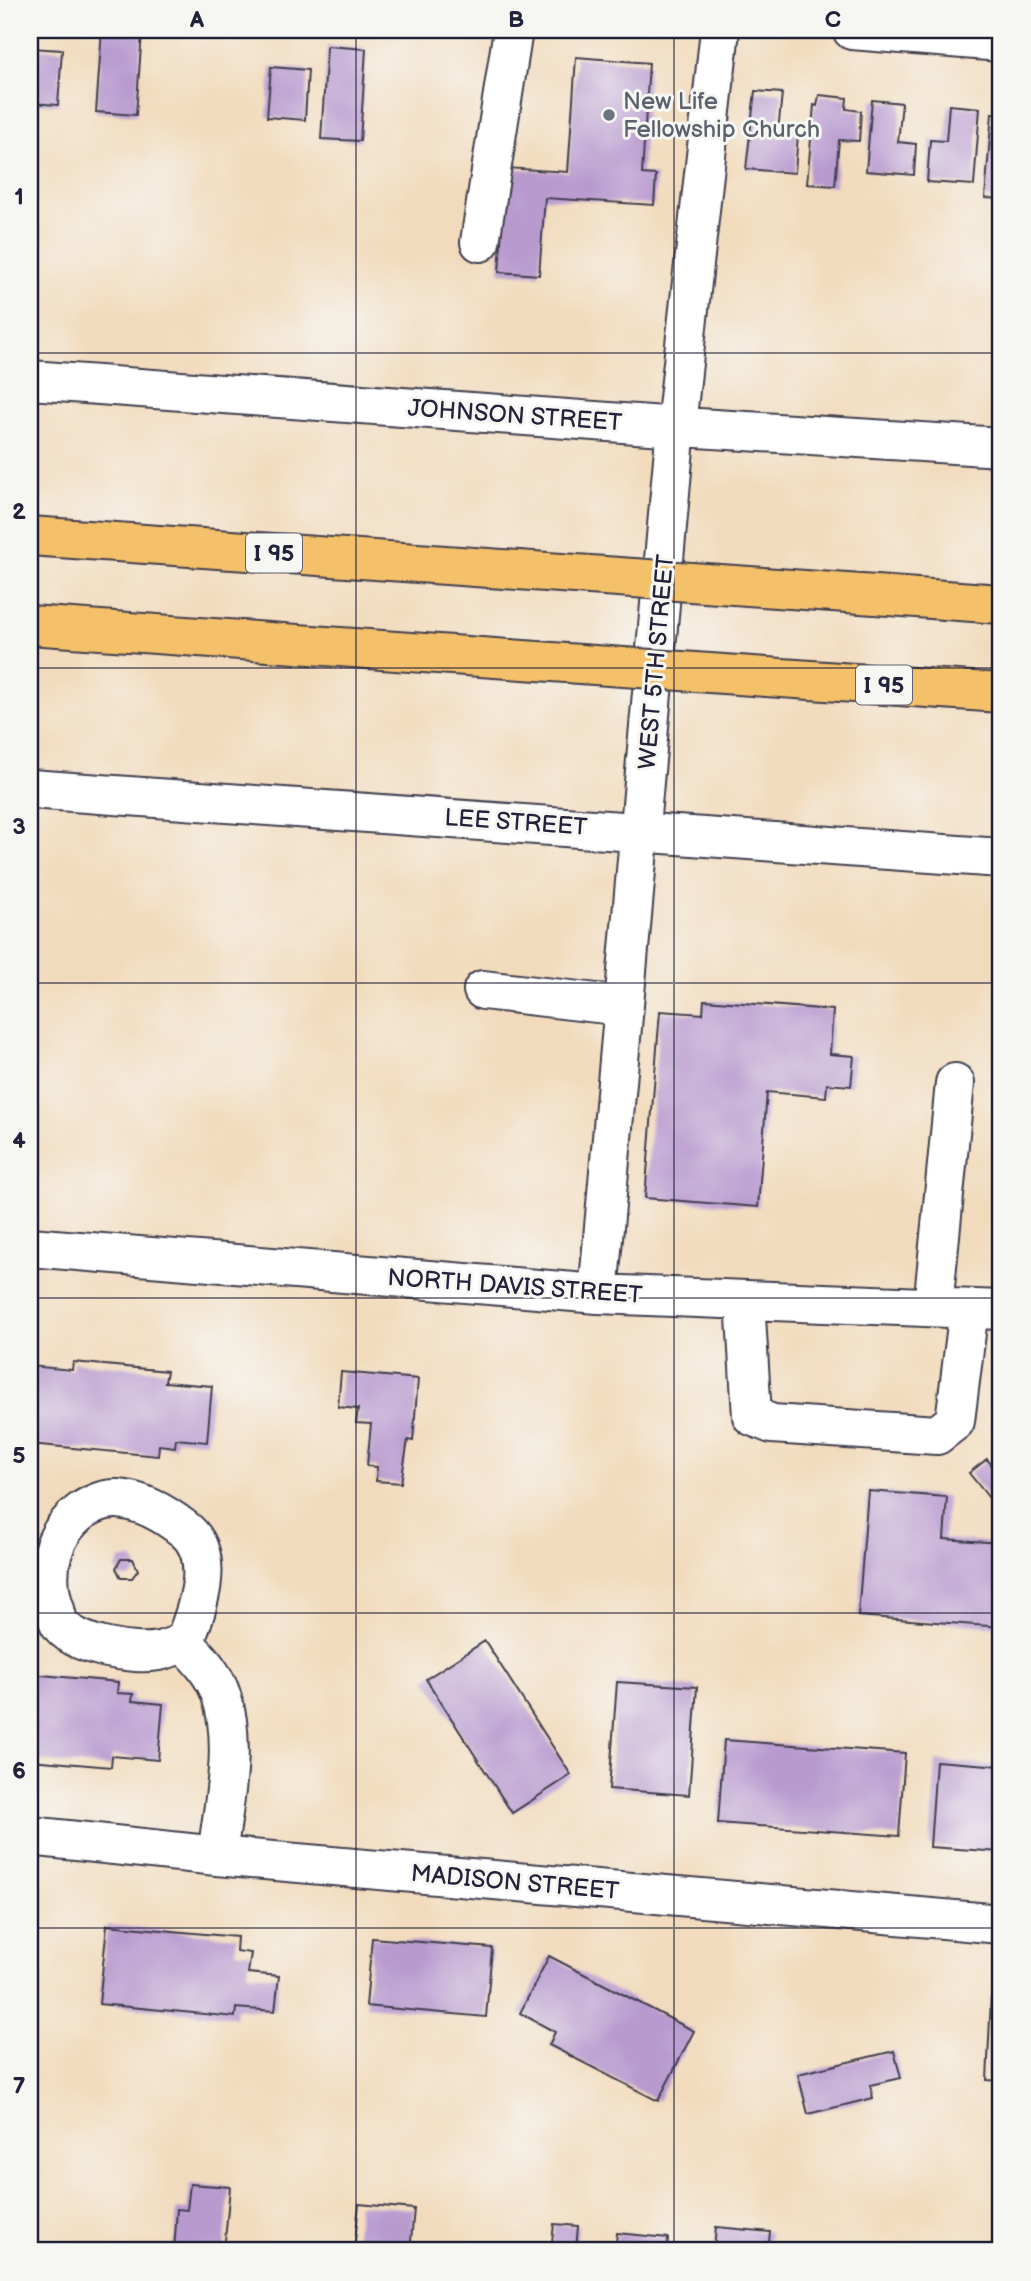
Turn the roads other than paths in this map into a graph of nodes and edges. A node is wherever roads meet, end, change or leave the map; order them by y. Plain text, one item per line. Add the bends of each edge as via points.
1 (513, 30) edge
2 (720, 30) edge
3 (852, 30) edge
4 (1001, 42) edge
5 (480, 242) dead end
6 (30, 380) edge
7 (676, 426) junction
8 (1001, 447) edge
9 (30, 536) edge
10 (1001, 604) edge
11 (30, 625) edge
12 (1001, 693) edge
13 (30, 789) edge
14 (641, 831) junction
15 (1001, 858) edge
16 (483, 990) dead end
17 (623, 1006) junction
18 (955, 1083) dead end
19 (30, 1247) edge
20 (598, 1294) junction
21 (745, 1300) junction
22 (968, 1309) edge
23 (184, 1643) junction
24 (30, 1836) edge
25 (217, 1856) junction
26 (1001, 1924) edge

1 - 5 street
2 - 7 street, WEST 5TH STREET
3 - 4 street
6 - 7 street, JOHNSON STREET
7 - 8 street, JOHNSON STREET
7 - 14 street, WEST 5TH STREET
9 - 10 highway, I 95, bridge
11 - 12 highway, I 95, bridge
13 - 14 street, LEE STREET
14 - 15 street, LEE STREET
14 - 17 street, WEST 5TH STREET
16 - 17 street
17 - 20 street, WEST 5TH STREET
18 - 22 street
19 - 20 street, NORTH DAVIS STREET
20 - 21 street, NORTH DAVIS STREET
21 - 22 street, NORTH DAVIS STREET
21 - 22 street via 752,1416 772,1424 937,1435 955,1421
23 - 23 street via 201,1589 202,1557 188,1532 164,1513 115,1498 92,1504 70,1519 55,1542 49,1564 48,1592 61,1625 87,1643 123,1651 157,1651
23 - 25 street via 211,1674 228,1724
24 - 25 street, MADISON STREET
25 - 26 street, MADISON STREET

